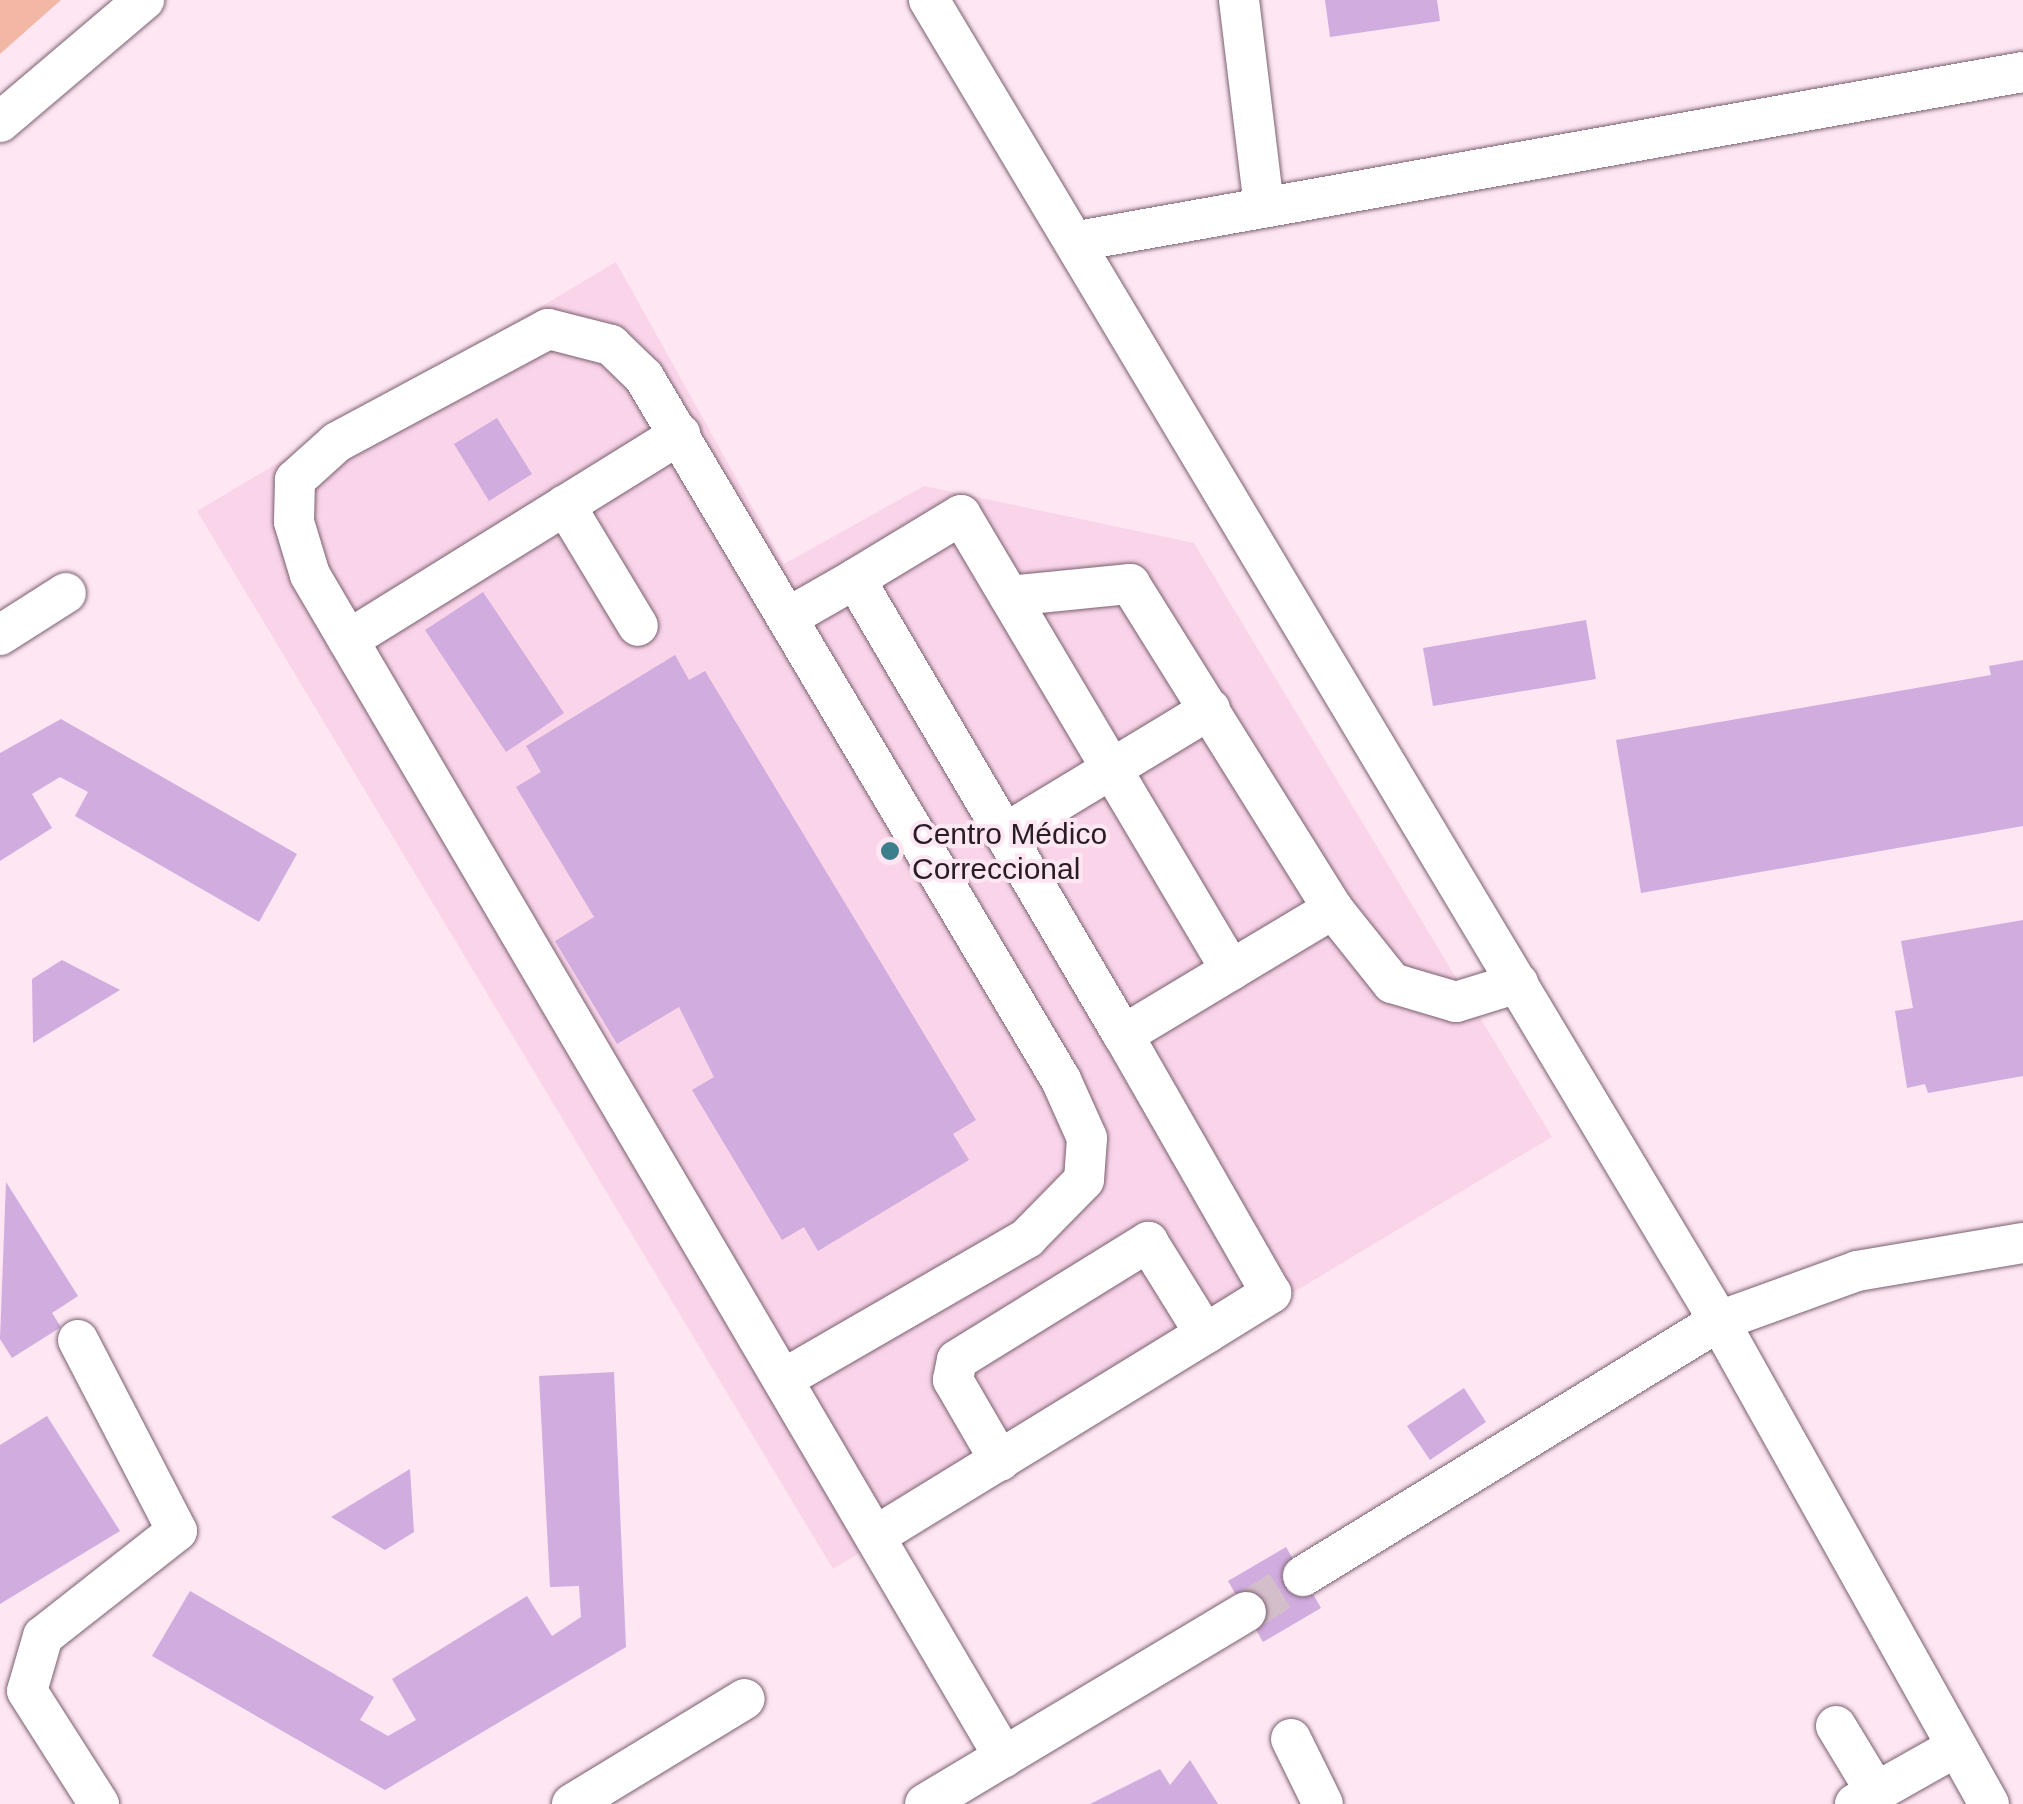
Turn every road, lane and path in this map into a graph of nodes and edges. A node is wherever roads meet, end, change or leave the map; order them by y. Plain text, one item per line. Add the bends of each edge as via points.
1 (144, 0) edge
2 (928, 0) edge
3 (1239, 0) edge
4 (2023, 72) edge
5 (0, 122) edge
6 (1264, 208) junction
7 (1078, 241) junction
8 (680, 434) junction
9 (565, 505) junction
10 (855, 579) junction
11 (66, 592) dead end
12 (1009, 596) junction
13 (787, 618) junction
14 (638, 626) dead end
15 (0, 634) edge
16 (348, 640) junction
17 (1210, 709) junction
18 (1112, 766) junction
19 (1004, 834) junction
20 (1333, 909) junction
21 (1231, 970) junction
22 (1518, 983) junction
23 (1123, 1034) junction
24 (2023, 1243) edge
25 (1719, 1322) junction
26 (1206, 1334) junction
27 (78, 1340) dead end
28 (784, 1378) junction
29 (1000, 1461) junction
30 (876, 1535) junction
31 (1303, 1576) tunnel mouth
32 (1246, 1612) tunnel mouth
33 (745, 1700) dead end
34 (1836, 1726) dead end
35 (1291, 1739) dead end
36 (1956, 1747) junction
37 (1004, 1757) junction
38 (1866, 1798) edge
39 (99, 1804) edge
40 (572, 1804) edge
41 (925, 1804) edge
42 (1323, 1804) edge
43 (1989, 1804) edge

1 - 5 lane
2 - 7 lane
3 - 6 lane
4 - 6 lane
6 - 7 lane
7 - 22 lane
8 - 9 lane
8 - 13 lane
8 - 16 lane via 611,344 548,328 337,442 295,480 294,522 310,575
9 - 14 lane
9 - 16 lane
10 - 12 lane via 960,515
10 - 13 lane
10 - 19 lane
11 - 15 lane
12 - 17 lane via 1130,584
12 - 18 lane
13 - 28 lane via 1087,1138 1084,1180 1027,1238
16 - 28 lane
17 - 18 lane
17 - 20 lane
18 - 19 lane
18 - 21 lane
19 - 23 lane
20 - 21 lane
20 - 22 lane via 1392,983 1421,998 1456,1002
21 - 23 lane
22 - 25 lane
23 - 26 lane via 1271,1293
24 - 25 lane via 1858,1271
25 - 31 lane
25 - 36 lane
26 - 29 lane
26 - 29 lane via 1148,1242 957,1360 953,1380
27 - 39 lane via 177,1532 43,1636 27,1690
28 - 30 lane
29 - 30 lane
30 - 37 lane
32 - 37 lane
33 - 40 lane
34 - 38 lane
35 - 42 lane
36 - 38 lane
36 - 43 lane
37 - 41 lane

